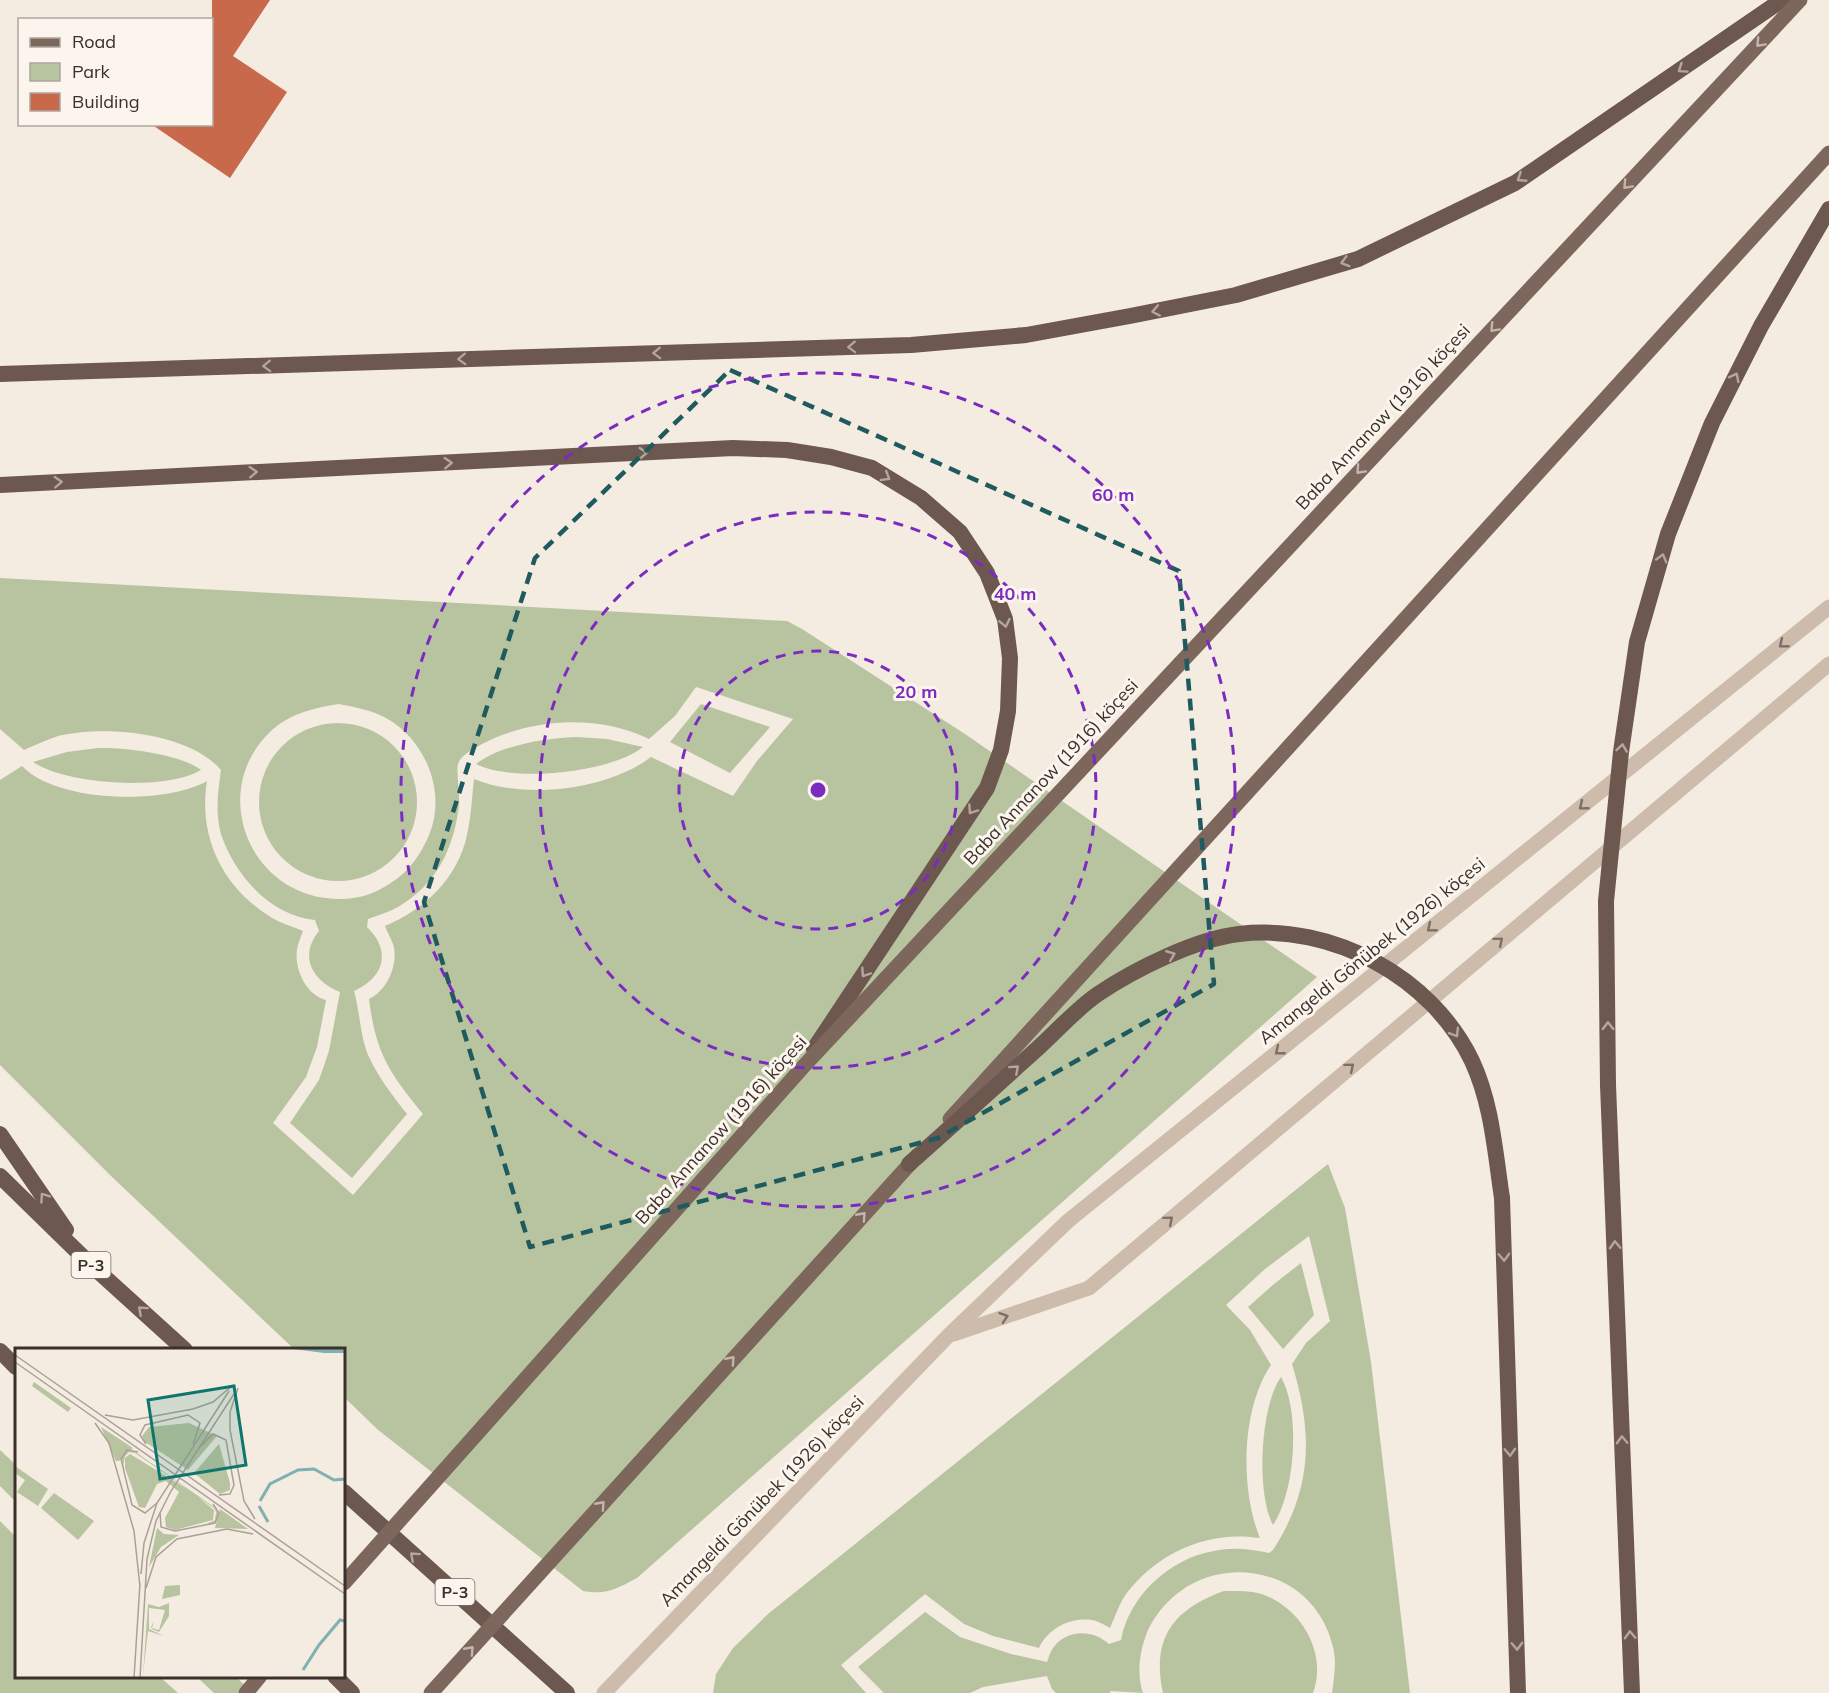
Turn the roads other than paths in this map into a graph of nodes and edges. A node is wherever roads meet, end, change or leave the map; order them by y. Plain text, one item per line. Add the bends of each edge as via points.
1 (1782, 0) edge
2 (1800, 0) edge
3 (1829, 153) edge
4 (1829, 209) edge
5 (0, 374) edge
6 (0, 485) edge
7 (1829, 607) edge
8 (1829, 664) edge
9 (802, 1068) junction
10 (0, 1134) edge
11 (909, 1164) junction
12 (0, 1176) edge
13 (89, 1263) junction
14 (948, 1336) junction
15 (183, 1348) edge
16 (0, 1350) edge
17 (0, 1359) edge
18 (15, 1367) edge
19 (15, 1367) edge
20 (345, 1493) edge
21 (345, 1582) edge
22 (259, 1678) edge
23 (336, 1678) edge
24 (246, 1693) edge
25 (352, 1693) edge
26 (430, 1693) edge
27 (567, 1693) edge
28 (604, 1693) edge
29 (1518, 1693) edge
30 (1632, 1693) edge

1 -> 5 highway via 1515,183 1358,259 1236,295 1026,335 910,345
2 -> 9 main road, Baba Annanow (1916) köçesi, bridge
3 - 11 main road, bridge
30 -> 4 highway, bridge via 1608,1084 1606,900 1621,752 1637,642 1668,534 1712,423 1761,326
6 -> 9 highway, bridge via 733,448 831,457 872,468 921,498 960,532 987,573 1005,619 1010,658 1008,711 1000,750 987,788
7 -> 14 street, Amangeldi Gönübek (1926) köçesi via 1068,1221
14 -> 8 street, Amangeldi Gönübek (1926) köçesi via 1089,1288
9 - 21 main road, Baba Annanow (1916) köçesi, bridge
13 -> 10 highway
26 -> 11 main road, bridge
11 -> 29 highway, bridge via 1097,995 1155,961 1193,946 1238,934 1279,932 1333,942 1379,964 1417,989 1447,1021 1472,1060 1488,1102 1502,1198
12 - 13 highway, P-3
15 -> 13 highway, P-3
14 - 28 street, Amangeldi Gönübek (1926) köçesi
16 - 18 highway
17 - 19 highway
27 -> 20 highway, P-3
22 - 24 main road
23 - 25 highway

